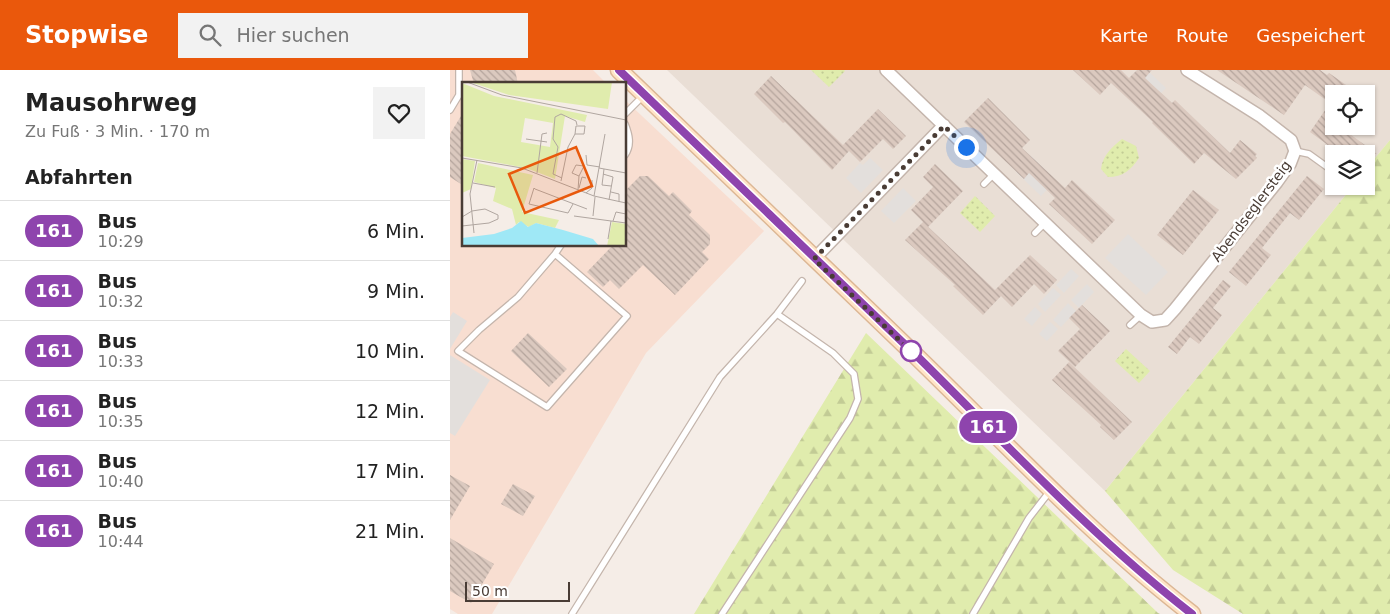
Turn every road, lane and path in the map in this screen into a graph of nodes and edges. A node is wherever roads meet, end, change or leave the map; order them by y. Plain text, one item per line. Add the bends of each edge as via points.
1 (459, 70) edge
2 (619, 70) edge
3 (886, 70) edge
4 (1187, 70) edge
5 (645, 95) junction
6 (450, 110) edge
7 (626, 113) edge
8 (944, 126) junction
9 (626, 127) edge
10 (1295, 150) junction
11 (626, 154) edge
12 (1325, 166) edge
13 (994, 174) junction
14 (984, 184) dead end
15 (1045, 223) junction
16 (1035, 233) dead end
17 (560, 246) edge
18 (555, 254) junction
19 (814, 259) junction
20 (802, 281) dead end
21 (777, 314) junction
22 (1141, 315) junction
23 (1130, 325) dead end
24 (1052, 490) junction
25 (572, 614) edge
26 (722, 614) edge
27 (973, 614) edge
28 (1192, 614) edge

1 - 6 lane via 459,95
2 - 5 main road
3 - 8 street
4 - 10 street, Abendseglersteig via 1260,116 1291,140
5 - 7 lane
5 - 19 main road
8 - 13 street
8 - 19 street
9 - 11 lane via 629,135
10 - 12 lane via 1309,154
10 - 22 street, Abendseglersteig via 1290,164 1277,182 1165,320 1152,322
13 - 14 lane
13 - 15 street
15 - 16 lane
15 - 22 street
17 - 18 lane
18 - 18 lane via 627,316 547,407 458,351 518,297
19 - 24 main road
20 - 21 lane
21 - 25 lane via 720,377
21 - 26 lane via 833,353 854,374 858,399 850,418
22 - 23 lane
24 - 27 lane via 1029,518
24 - 28 main road via 1120,554

